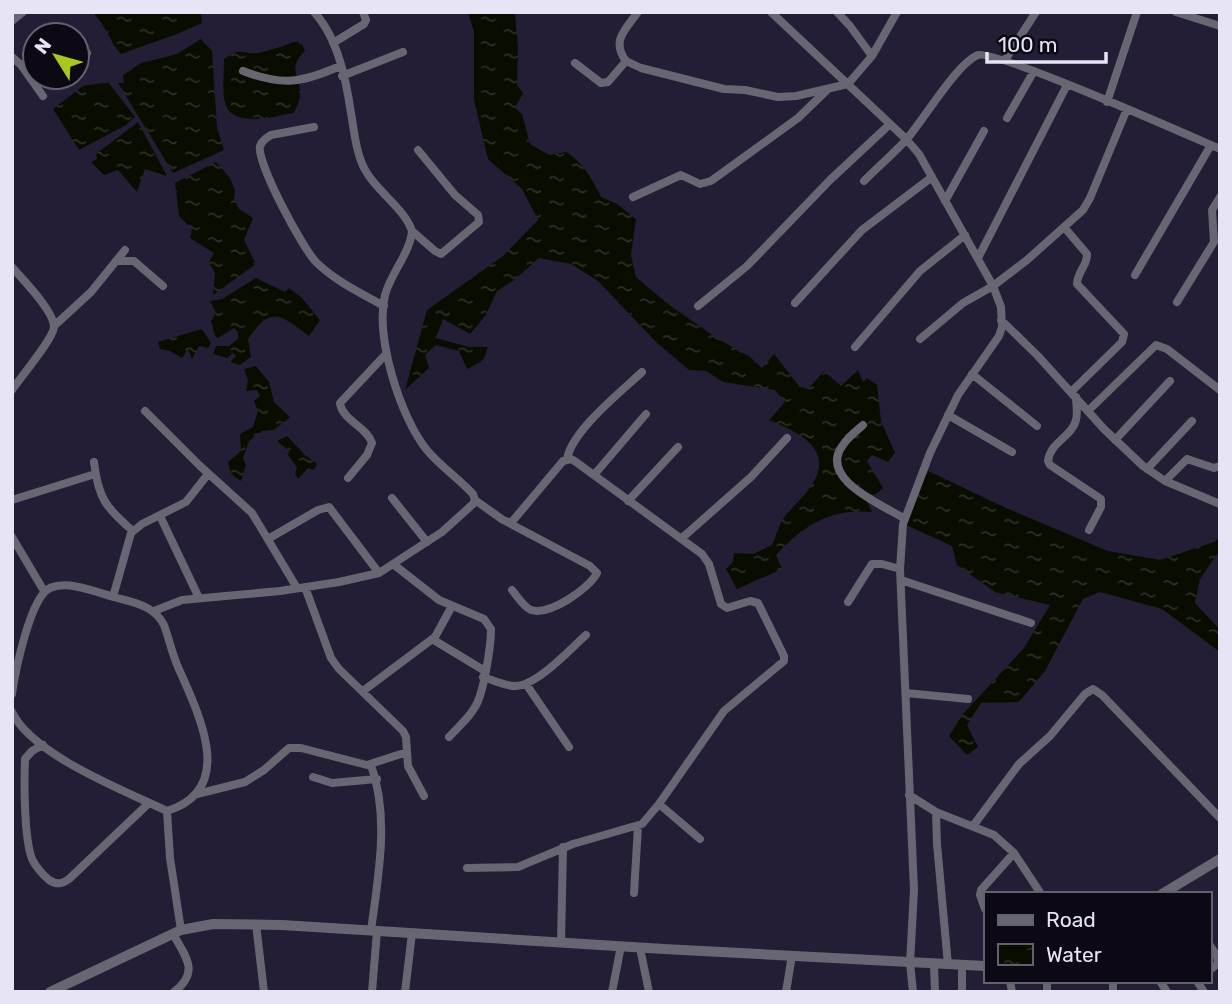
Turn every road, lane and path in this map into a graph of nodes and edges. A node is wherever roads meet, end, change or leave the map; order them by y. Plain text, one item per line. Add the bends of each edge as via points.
1 (23, 12) edge
2 (314, 12) edge
3 (363, 12) edge
4 (638, 12) edge
5 (771, 12) edge
6 (836, 12) edge
7 (897, 12) edge
8 (1036, 12) edge
9 (1137, 12) edge
10 (1176, 12) edge
11 (12, 21) edge
12 (1220, 26) edge
13 (333, 43) junction
14 (403, 51) dead end
15 (872, 56) junction
16 (12, 57) edge
17 (1005, 60) junction
18 (626, 61) junction
19 (575, 63) dead end
20 (21, 65) edge
21 (340, 66) junction
22 (243, 71) dead end
23 (1034, 71) junction
24 (342, 76) junction
25 (848, 84) junction
26 (1067, 85) junction
27 (827, 89) junction
28 (39, 91) edge
29 (43, 96) dead end
30 (1107, 102) junction
31 (1127, 109) junction
32 (1007, 118) dead end
33 (890, 124) junction
34 (314, 127) dead end
35 (984, 131) dead end
36 (906, 139) junction
37 (1211, 145) junction
38 (1220, 149) edge
39 (418, 150) dead end
40 (932, 177) junction
41 (864, 181) dead end
42 (633, 197) dead end
43 (1220, 197) edge
44 (946, 201) junction
45 (1064, 227) junction
46 (412, 231) junction
47 (965, 235) junction
48 (125, 250) dead end
49 (978, 258) junction
50 (116, 261) junction
51 (12, 267) edge
52 (1135, 275) dead end
53 (163, 286) dead end
54 (993, 286) junction
55 (1177, 302) dead end
56 (795, 303) dead end
57 (384, 306) junction
58 (698, 306) dead end
59 (1001, 320) junction
60 (54, 326) junction
61 (920, 339) dead end
62 (855, 347) dead end
63 (386, 354) junction
64 (642, 372) dead end
65 (972, 374) junction
66 (1170, 380) dead end
67 (12, 390) edge
68 (1220, 390) edge
69 (1073, 394) junction
70 (145, 411) dead end
71 (1088, 411) junction
72 (646, 414) dead end
73 (948, 415) junction
74 (1192, 421) dead end
75 (863, 425) dead end
76 (1037, 426) dead end
77 (787, 438) dead end
78 (1115, 440) junction
79 (678, 447) dead end
80 (1012, 452) dead end
81 (567, 460) junction
82 (94, 462) dead end
83 (1220, 466) edge
84 (1147, 469) junction
85 (95, 474) junction
86 (208, 474) junction
87 (594, 475) junction
88 (348, 478) dead end
89 (1165, 481) junction
90 (392, 498) dead end
91 (12, 499) edge
92 (475, 500) junction
93 (628, 500) junction
94 (1220, 504) edge
95 (160, 516) junction
96 (905, 519) junction
97 (507, 522) junction
98 (1089, 530) dead end
99 (134, 531) junction
100 (12, 537) edge
101 (682, 538) junction
102 (268, 539) junction
103 (427, 542) junction
104 (393, 565) junction
105 (900, 569) junction
106 (379, 573) junction
107 (901, 580) junction
108 (301, 588) junction
109 (512, 590) dead end
110 (44, 591) junction
111 (113, 597) junction
112 (199, 598) junction
113 (848, 602) dead end
114 (452, 606) junction
115 (154, 611) junction
116 (1031, 623) dead end
117 (586, 635) dead end
118 (432, 639) junction
119 (484, 674) junction
120 (526, 684) junction
121 (363, 691) junction
122 (906, 693) junction
123 (12, 694) edge
124 (968, 699) dead end
125 (12, 712) edge
126 (449, 737) dead end
127 (43, 745) junction
128 (569, 747) dead end
129 (407, 751) junction
130 (372, 765) junction
131 (313, 777) dead end
132 (377, 779) junction
133 (197, 794) junction
134 (909, 795) junction
135 (424, 796) dead end
136 (149, 803) junction
137 (659, 804) junction
138 (167, 811) junction
139 (936, 812) junction
140 (1220, 818) edge
141 (638, 826) junction
142 (973, 826) junction
143 (700, 839) dead end
144 (563, 848) junction
145 (1014, 853) junction
146 (1219, 861) edge
147 (467, 868) dead end
148 (1040, 892) edge
149 (1169, 892) edge
150 (634, 893) dead end
151 (984, 906) edge
152 (256, 924) junction
153 (374, 931) junction
154 (177, 932) junction
155 (411, 933) junction
156 (561, 943) junction
157 (621, 946) junction
158 (1211, 947) edge
159 (640, 948) junction
160 (792, 956) junction
161 (910, 963) junction
162 (934, 964) junction
163 (948, 965) junction
164 (962, 966) junction
165 (984, 966) edge
166 (1211, 970) edge
167 (50, 992) edge
168 (174, 992) edge
169 (264, 992) edge
170 (372, 992) edge
171 (405, 992) edge
172 (612, 992) edge
173 (649, 992) edge
174 (786, 992) edge
175 (913, 992) edge
176 (935, 992) edge
177 (962, 992) edge

1 - 11 street
2 - 13 street
3 - 13 street via 364,24
4 - 18 street via 619,41 618,49
5 - 25 street
6 - 15 street
7 - 15 street
8 - 17 street
9 - 30 street
10 - 12 street
13 - 21 street
14 - 24 street
15 - 25 street
16 - 20 street
17 - 23 street
17 - 36 street via 978,55 962,67
18 - 19 street via 605,84
18 - 27 street via 708,86 778,97
21 - 22 street via 306,79 283,81
21 - 24 street
23 - 26 street
23 - 32 street
24 - 46 street via 363,167
25 - 27 street
25 - 33 street
26 - 30 street
26 - 49 street
27 - 42 street via 798,118 711,181 700,184 681,175
28 - 29 street
30 - 31 street
31 - 37 street
31 - 45 street via 1087,205
33 - 36 street
33 - 58 street via 747,266
34 - 57 street via 265,139 260,152 267,171 316,262
35 - 44 street
36 - 40 street
36 - 41 street
37 - 38 street
37 - 52 street
39 - 46 street via 478,215 479,222 441,254
40 - 44 street
40 - 56 street via 862,230
43 - 55 street via 1212,210 1214,243
44 - 47 street
45 - 54 street
45 - 69 street via 1087,254 1077,284 1124,334 1122,342
46 - 57 street
47 - 49 street
47 - 62 street via 920,271
48 - 50 street
49 - 54 street
50 - 53 street via 134,261
50 - 60 street
51 - 60 street via 50,314
54 - 59 street
54 - 61 street via 962,303
57 - 63 street
59 - 65 street via 999,337
59 - 69 street
60 - 67 street via 51,337
63 - 88 street via 340,403 372,443
63 - 92 street via 420,440
64 - 81 street via 584,429 570,447
65 - 73 street
65 - 76 street
66 - 78 street
68 - 71 street via 1156,345
69 - 71 street
69 - 98 street via 1075,424 1051,450 1048,461 1101,499
70 - 86 street
71 - 78 street
72 - 87 street
73 - 80 street
73 - 96 street
74 - 84 street
75 - 96 street via 842,445 839,473 851,486
77 - 101 street
78 - 84 street
79 - 93 street
81 - 87 street
81 - 97 street via 516,520
82 - 85 street
83 - 89 street via 1187,459
84 - 89 street
85 - 91 street
85 - 99 street via 106,506
86 - 95 street via 192,497
86 - 102 street via 247,508
87 - 93 street
89 - 94 street
90 - 103 street
92 - 97 street
92 - 103 street
93 - 101 street
95 - 99 street
95 - 112 street
96 - 105 street
97 - 109 street via 597,573 575,594 545,610 527,608
99 - 111 street
100 - 110 street
101 - 137 street via 707,559 720,602 727,608 758,603 784,661 724,711
102 - 106 street via 329,507
102 - 108 street
103 - 104 street
104 - 106 street
104 - 114 street
105 - 107 street
105 - 113 street via 872,564
106 - 108 street
107 - 116 street
107 - 122 street
108 - 112 street
108 - 121 street via 331,658
110 - 111 street via 76,587
110 - 123 street via 28,625
111 - 115 street
112 - 115 street via 172,602
114 - 118 street
114 - 119 street via 484,619 491,628
115 - 133 street via 164,625 206,740 207,773
117 - 120 street
118 - 119 street
118 - 121 street
119 - 120 street via 513,686
119 - 126 street via 474,709
120 - 128 street
121 - 129 street via 403,731
122 - 124 street
122 - 134 street
125 - 127 street via 16,722
127 - 136 street
127 - 136 street via 25,759 28,834 33,861 55,883 69,879
129 - 130 street
129 - 135 street via 410,771
130 - 132 street
130 - 133 street via 294,747 245,782
131 - 132 street via 332,783
132 - 153 street via 382,808
133 - 138 street
134 - 139 street
134 - 161 street via 914,890
136 - 138 street
137 - 141 street
137 - 143 street
138 - 154 street
139 - 142 street
139 - 163 street
140 - 142 street via 1093,689 1051,736 1018,764
141 - 144 street
141 - 150 street
142 - 145 street via 994,835
144 - 147 street via 518,867
144 - 156 street
145 - 148 street
145 - 151 street via 981,890
146 - 149 street
152 - 153 street
152 - 154 street via 213,924
152 - 169 street
153 - 155 street
153 - 170 street
154 - 167 street
154 - 168 street via 190,968 189,976
155 - 156 street
155 - 171 street
156 - 157 street
157 - 159 street
157 - 172 street
158 - 166 street via 1218,958
159 - 160 street
159 - 173 street
160 - 161 street
160 - 174 street
161 - 162 street
161 - 175 street
162 - 163 street
162 - 176 street
163 - 164 street
164 - 165 street
164 - 177 street

